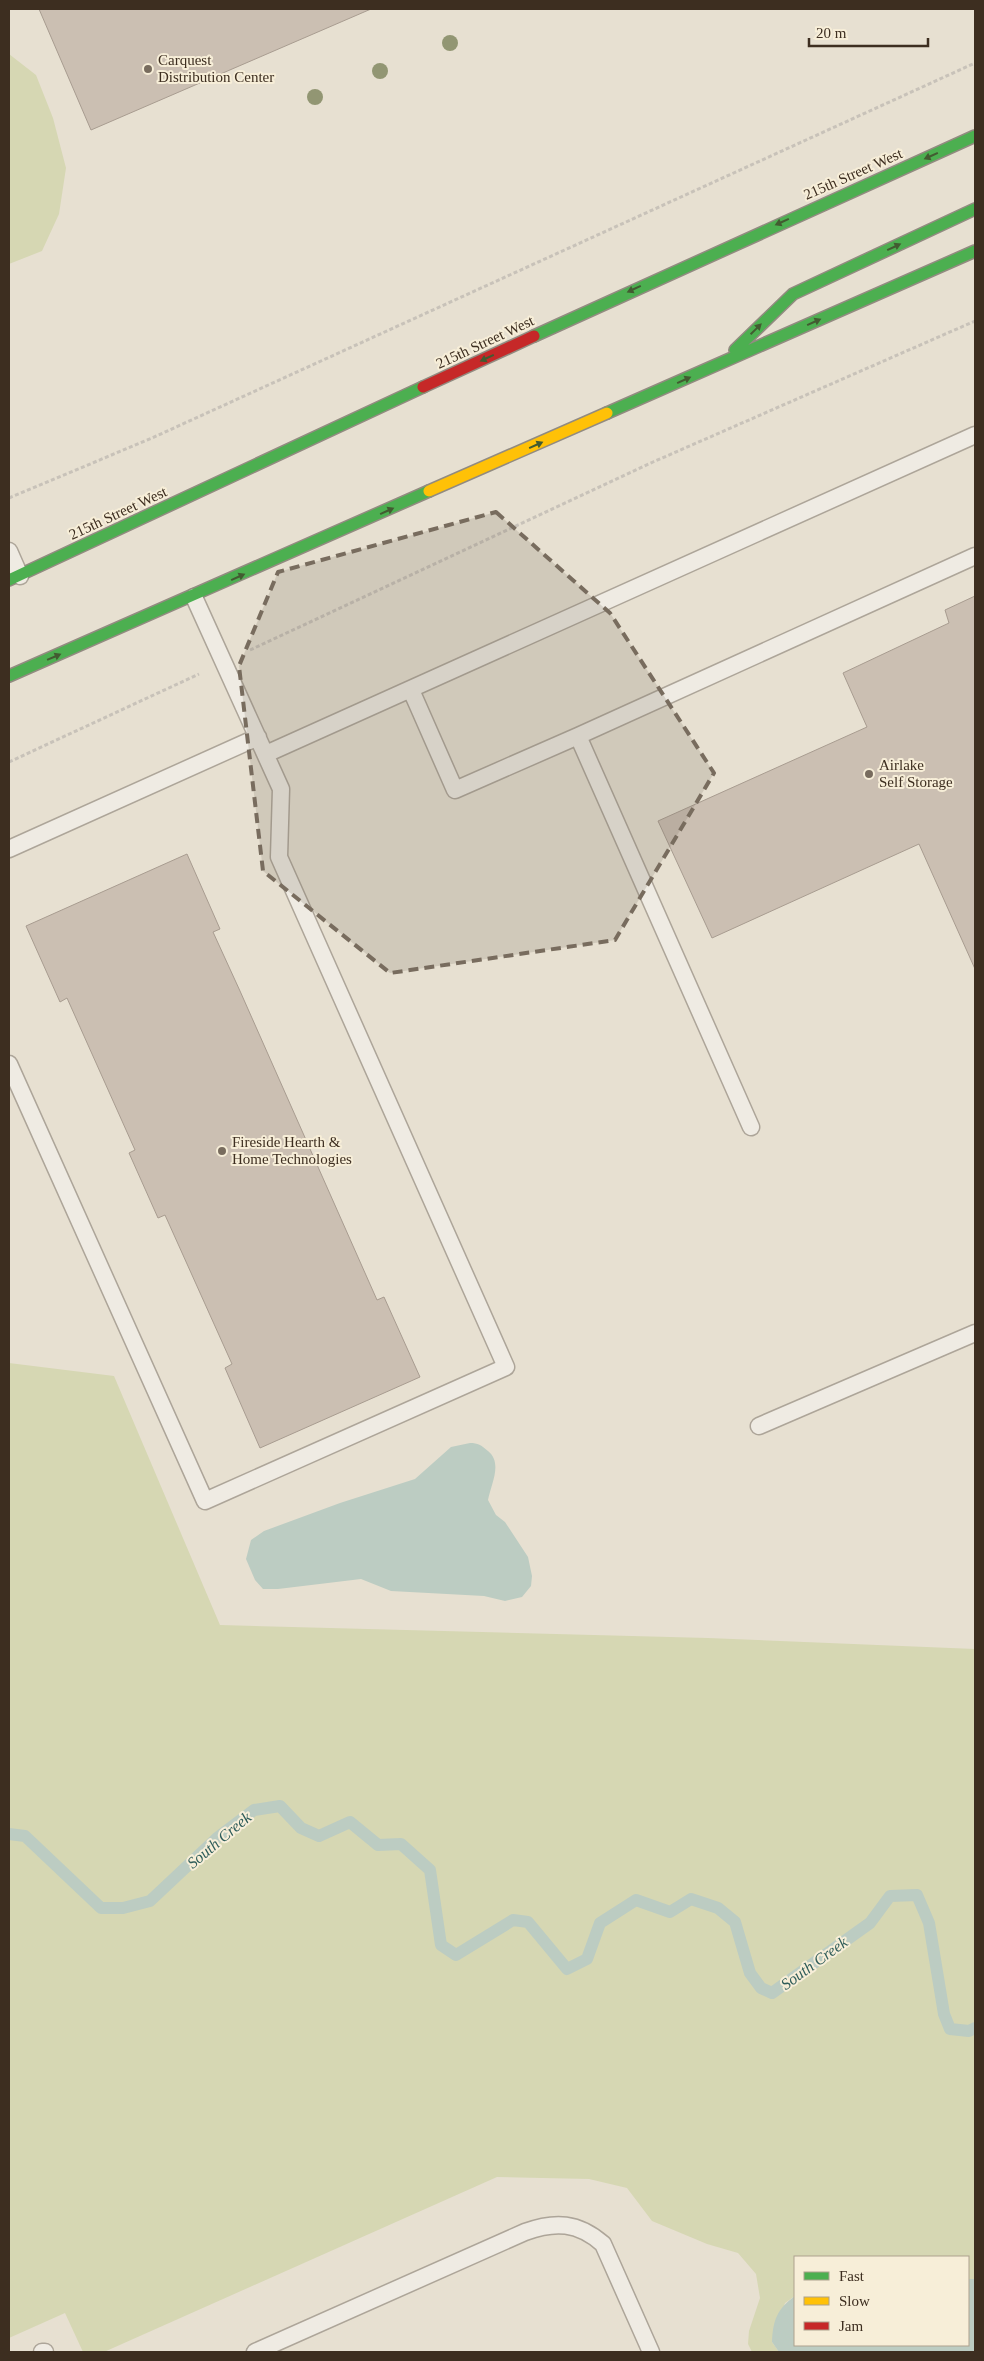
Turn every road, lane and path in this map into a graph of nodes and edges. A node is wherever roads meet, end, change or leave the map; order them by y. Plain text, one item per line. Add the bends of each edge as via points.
1 (975, 63) edge
2 (975, 136) edge
3 (975, 209) edge
4 (975, 250) edge
5 (975, 321) edge
6 (721, 363) junction
7 (975, 435) edge
8 (9, 498) edge
9 (9, 551) edge
10 (975, 556) edge
11 (14, 578) edge
12 (194, 597) junction
13 (224, 662) junction
14 (9, 676) edge
15 (411, 690) junction
16 (578, 736) junction
17 (258, 737) junction
18 (266, 754) junction
19 (9, 762) edge
20 (9, 850) edge
21 (9, 1064) edge
22 (751, 1128) dead end
23 (975, 1333) edge
24 (758, 1426) dead end
25 (255, 2352) edge
26 (651, 2352) edge

1 - 8 path via 152,438
2 -> 11 main road, 215th Street West via 675,270
6 -> 3 main road via 793,294
6 -> 4 main road
5 - 13 path via 653,462
12 -> 6 main road
7 - 15 lane
9 - 11 lane
10 - 16 lane
12 - 13 lane
14 -> 12 main road
13 - 17 lane
13 - 19 path
15 - 16 lane via 455,790
15 - 18 lane
16 - 22 lane
17 - 18 lane
17 - 20 lane
18 - 21 lane via 281,789 279,857 506,1367 205,1501
23 - 24 lane
25 - 26 lane via 525,2232 559,2224 591,2233 603,2244

